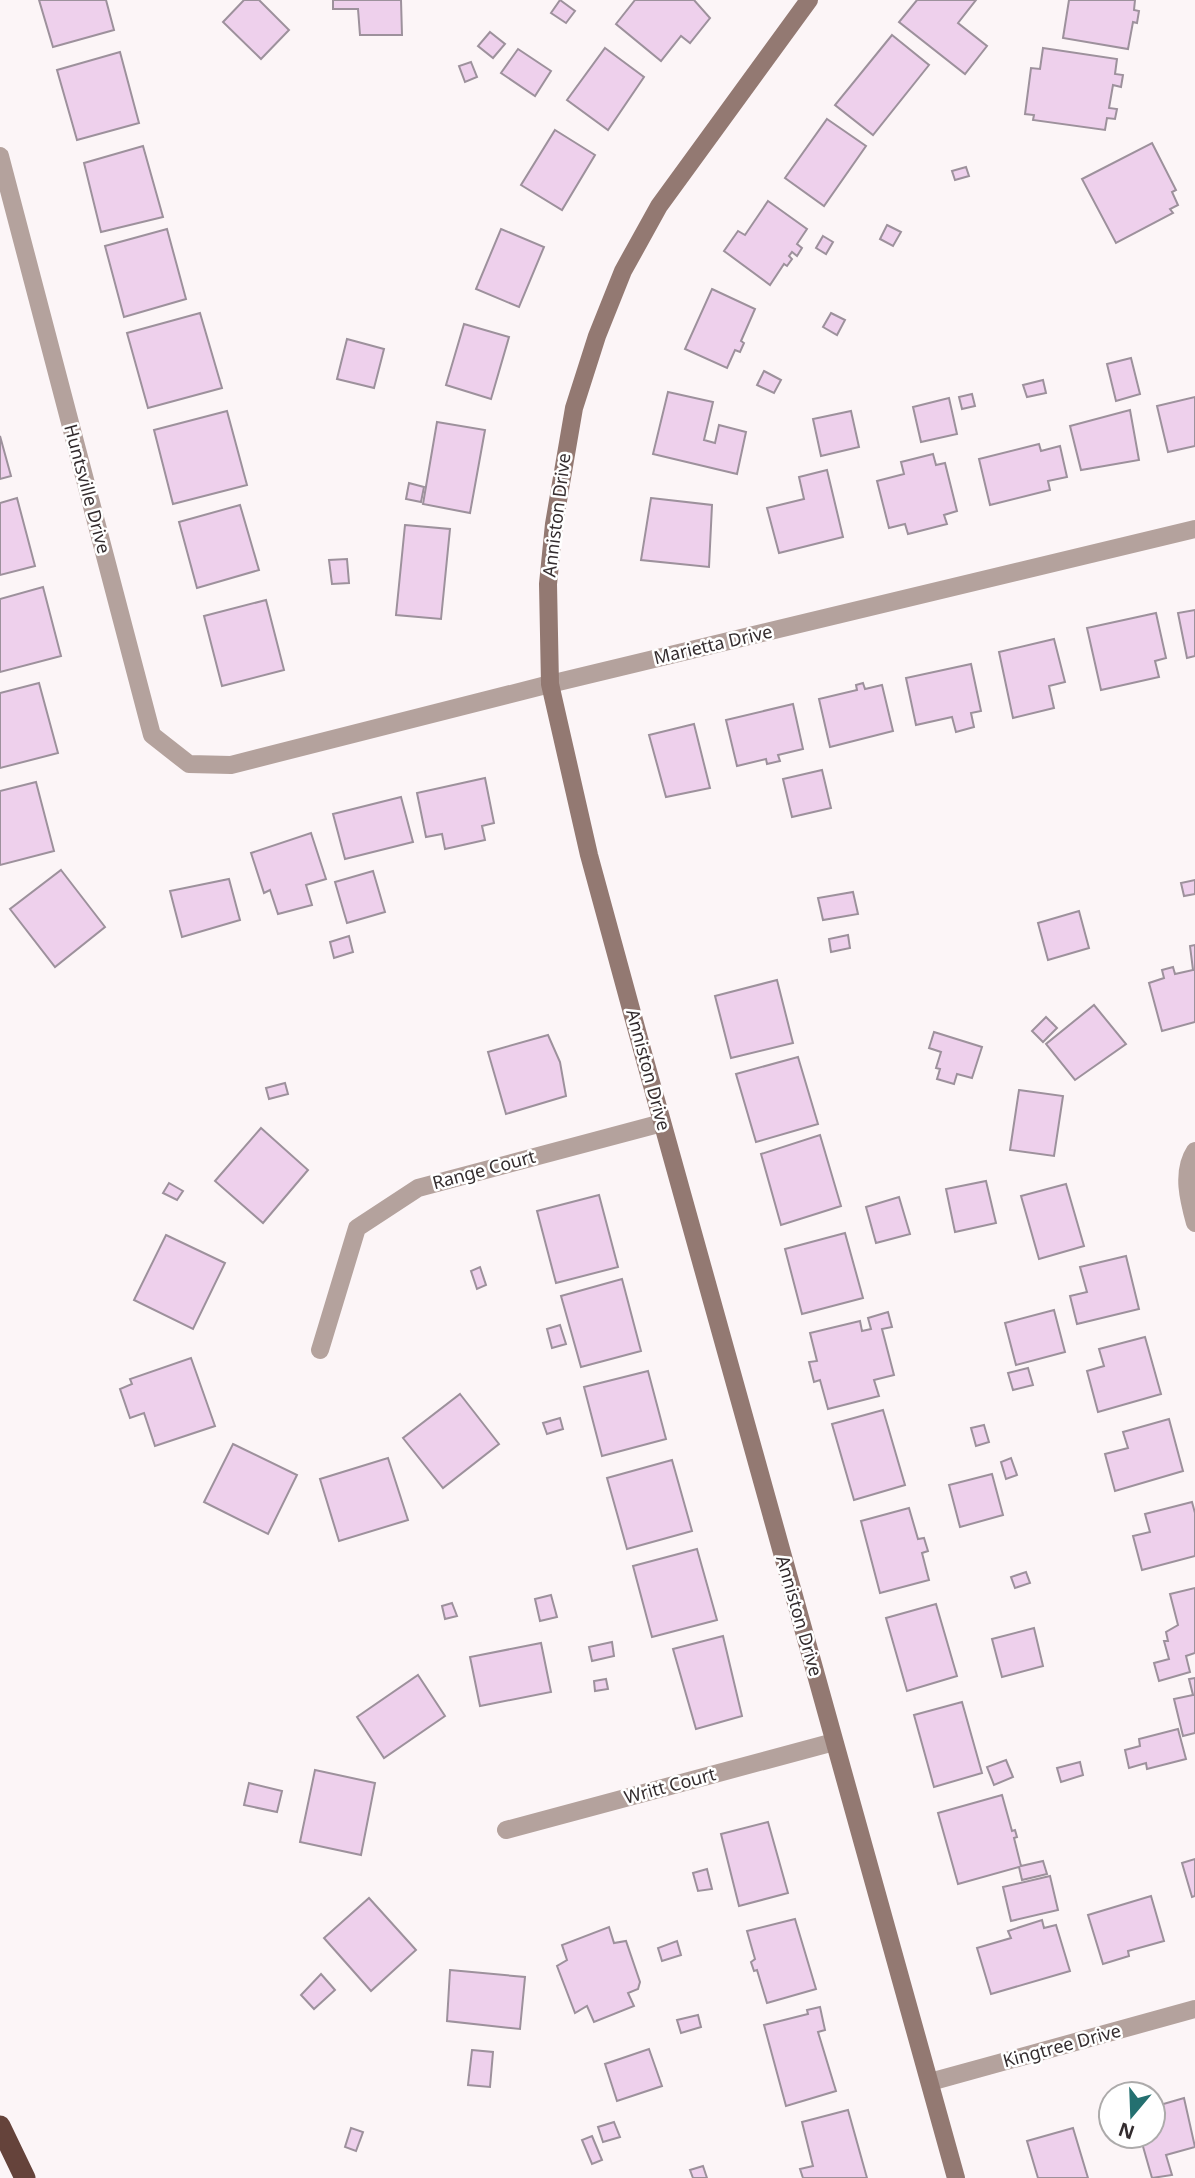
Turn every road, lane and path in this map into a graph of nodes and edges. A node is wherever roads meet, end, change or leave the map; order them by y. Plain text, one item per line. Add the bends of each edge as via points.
1 (808, 0) edge
2 (0, 156) edge
3 (1195, 529) edge
4 (550, 684) junction
5 (231, 765) joint
6 (662, 1123) junction
7 (1195, 1151) edge
8 (1195, 1223) edge
9 (320, 1350) dead end
10 (834, 1742) junction
11 (506, 1830) dead end
12 (1195, 2010) edge
13 (930, 2082) junction
14 (0, 2126) edge
15 (24, 2178) edge
16 (956, 2178) edge

1 - 4 street, Anniston Drive via 659,206 623,271 597,336 574,408 554,523 548,584
2 - 5 street, Huntsville Drive via 152,735 189,764
3 - 4 street, Marietta Drive
4 - 5 street, Marietta Drive
4 - 6 street, Anniston Drive via 589,855
6 - 9 street, Range Court via 418,1188 357,1228
6 - 10 street, Anniston Drive
7 - 8 street via 1188,1169 1188,1192
10 - 11 street, Writt Court
10 - 13 street, Anniston Drive
12 - 13 street, Kingtree Drive
13 - 16 street, Anniston Drive
14 - 15 highway

